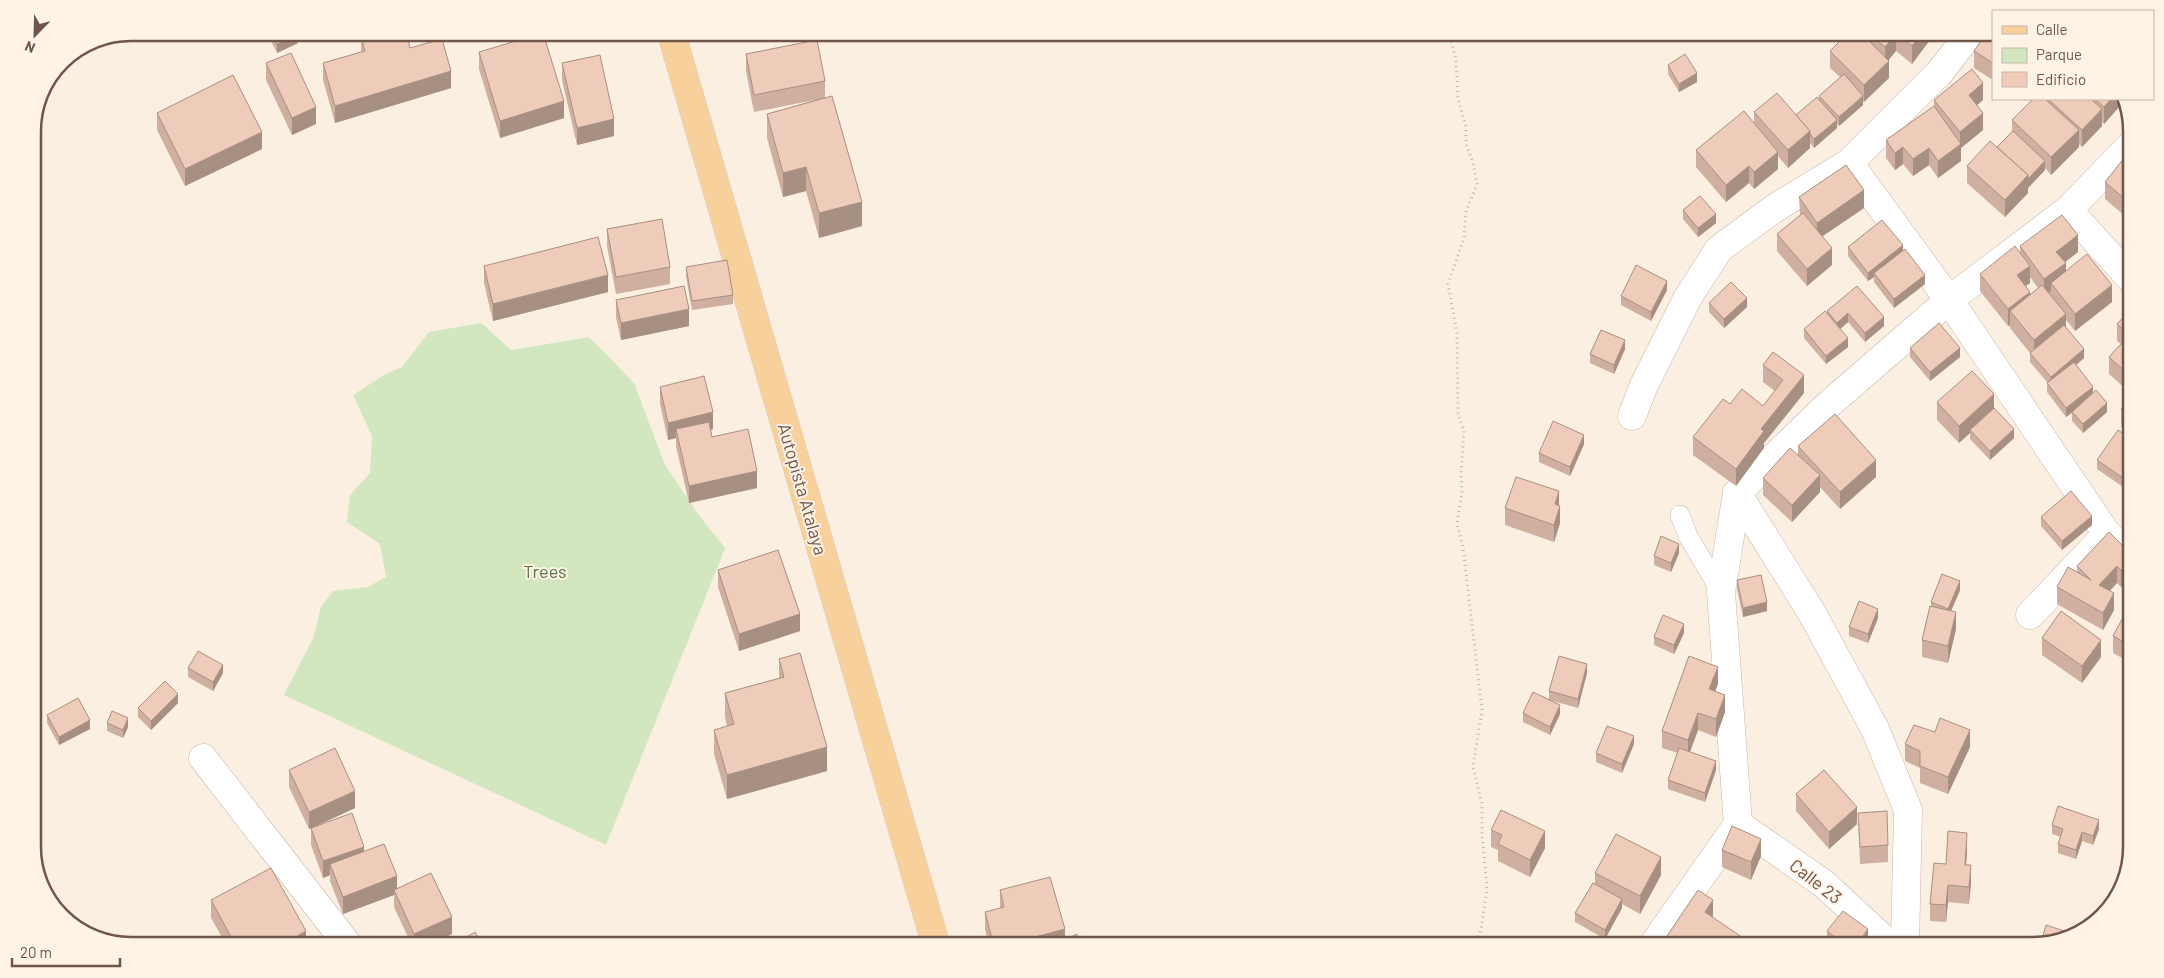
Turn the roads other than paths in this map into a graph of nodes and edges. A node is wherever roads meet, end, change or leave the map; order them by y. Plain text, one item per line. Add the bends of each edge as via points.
1 (674, 41) edge
2 (1964, 41) edge
3 (2123, 153) edge
4 (1849, 163) junction
5 (2068, 210) junction
6 (2123, 270) edge
7 (1949, 300) junction
8 (1632, 416) dead end
9 (1737, 493) junction
10 (1680, 515) dead end
11 (2123, 544) edge
12 (1720, 592) junction
13 (2030, 615) dead end
14 (202, 758) dead end
15 (1738, 824) junction
16 (341, 937) edge
17 (933, 937) edge
18 (1659, 937) edge
19 (1880, 937) edge
20 (1906, 937) edge

1 - 17 main road, Autopista Atalaya
2 - 4 street via 1940,73
3 - 5 street
4 - 7 street
4 - 8 street via 1775,208 1719,249 1687,298
5 - 6 street
5 - 7 street
7 - 9 street via 1828,405
7 - 11 street
9 - 12 street
9 - 20 street via 1813,614 1871,721 1908,810
10 - 12 lane via 1688,536
11 - 13 street
12 - 15 street
14 - 16 street
15 - 18 street
15 - 19 street, Calle 23 via 1824,884

